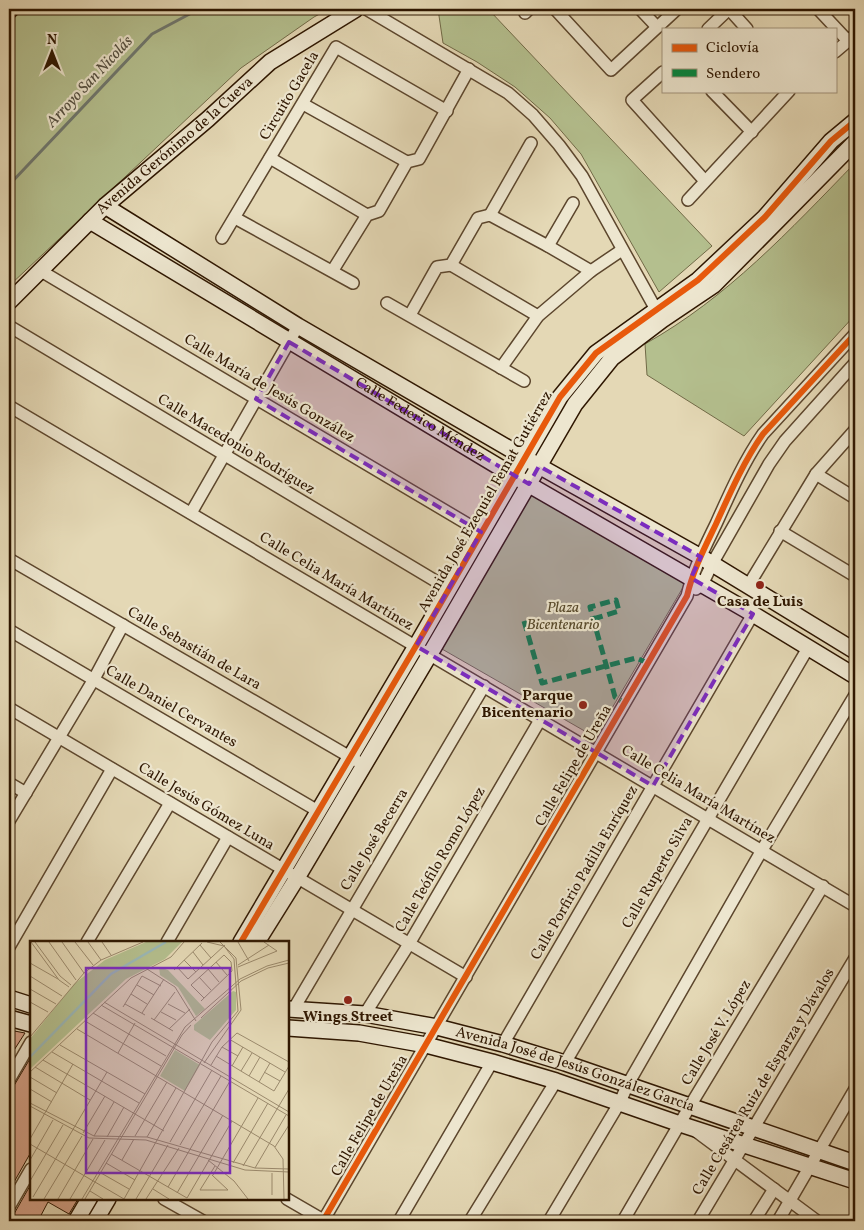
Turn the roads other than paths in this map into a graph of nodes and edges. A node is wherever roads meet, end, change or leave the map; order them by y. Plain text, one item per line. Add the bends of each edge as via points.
1 (356, 9) edge
2 (366, 9) edge
3 (555, 9) edge
4 (640, 9) edge
5 (677, 9) edge
6 (729, 9) edge
7 (818, 9) edge
8 (657, 28) junction
9 (709, 28) edge
10 (746, 28) edge
11 (852, 38) edge
12 (836, 51) edge
13 (469, 70) junction
14 (662, 73) edge
15 (713, 92) edge
16 (788, 92) edge
17 (303, 104) junction
18 (447, 111) junction
19 (855, 121) edge
20 (752, 132) junction
21 (855, 142) edge
22 (531, 143) dead end
23 (270, 158) junction
24 (407, 162) junction
25 (705, 181) junction
26 (688, 200) dead end
27 (573, 203) dead end
28 (105, 206) junction
29 (367, 215) junction
30 (490, 215) junction
31 (235, 218) junction
32 (90, 221) junction
33 (222, 238) dead end
34 (548, 246) junction
35 (622, 250) junction
36 (451, 265) junction
37 (333, 270) junction
38 (41, 271) junction
39 (591, 271) junction
40 (354, 282) dead end
41 (9, 302) edge
42 (388, 303) dead end
43 (410, 315) junction
44 (659, 315) junction
45 (538, 316) junction
46 (9, 326) edge
47 (298, 326) junction
48 (855, 334) edge
49 (289, 342) junction
50 (855, 363) edge
51 (500, 368) junction
52 (524, 381) dead end
53 (256, 399) junction
54 (9, 406) edge
55 (855, 430) edge
56 (224, 455) junction
57 (525, 457) junction
58 (539, 466) junction
59 (816, 474) junction
60 (514, 476) junction
61 (529, 484) junction
62 (855, 498) edge
63 (191, 513) junction
64 (780, 531) junction
65 (481, 532) junction
66 (9, 559) edge
67 (706, 560) junction
68 (855, 576) edge
69 (697, 581) junction
70 (748, 586) junction
71 (448, 590) junction
72 (753, 614) junction
73 (123, 625) junction
74 (9, 630) edge
75 (416, 646) junction
76 (808, 648) junction
77 (855, 652) edge
78 (430, 654) junction
79 (855, 676) edge
80 (94, 680) junction
81 (484, 686) junction
82 (855, 695) edge
83 (9, 708) edge
84 (540, 720) junction
85 (59, 738) junction
86 (597, 753) junction
87 (350, 757) junction
88 (364, 765) junction
89 (112, 769) junction
90 (9, 783) edge
91 (653, 786) junction
92 (26, 793) junction
93 (170, 803) junction
94 (318, 811) junction
95 (708, 818) junction
96 (9, 821) edge
97 (228, 837) junction
98 (762, 850) junction
99 (291, 874) junction
100 (823, 886) junction
101 (855, 906) edge
102 (351, 910) junction
103 (88, 941) edge
104 (168, 941) edge
105 (242, 941) edge
106 (258, 941) edge
107 (410, 944) junction
108 (9, 947) edge
109 (855, 958) edge
110 (466, 977) junction
111 (9, 998) edge
112 (30, 1005) edge
113 (290, 1009) edge
114 (365, 1014) junction
115 (9, 1018) edge
116 (30, 1024) edge
117 (437, 1027) junction
118 (289, 1028) edge
119 (30, 1044) edge
120 (503, 1044) junction
121 (426, 1045) junction
122 (492, 1062) junction
123 (565, 1063) junction
124 (9, 1080) edge
125 (556, 1081) junction
126 (628, 1084) junction
127 (855, 1089) edge
128 (620, 1102) junction
129 (690, 1106) junction
130 (684, 1126) junction
131 (753, 1127) junction
132 (743, 1144) junction
133 (820, 1150) junction
134 (734, 1159) junction
135 (855, 1162) edge
136 (810, 1167) junction
137 (30, 1171) edge
138 (855, 1181) edge
139 (774, 1189) junction
140 (88, 1200) edge
141 (107, 1200) edge
142 (166, 1200) edge
143 (289, 1200) edge
144 (791, 1200) junction
145 (9, 1207) edge
146 (76, 1221) edge
147 (94, 1221) edge
148 (203, 1221) edge
149 (324, 1221) edge
150 (399, 1221) edge
151 (470, 1221) edge
152 (549, 1221) edge
153 (623, 1221) edge
154 (698, 1221) edge
155 (754, 1221) edge
156 (778, 1221) edge
157 (817, 1221) edge

1 - 28 street, Avenida Gerónimo de la Cueva via 270,62
2 - 13 street
3 - 8 street via 611,70
4 - 8 street
5 - 8 street
6 - 9 street
6 - 10 street
7 - 11 street
11 - 12 street
13 - 18 street
13 - 35 street via 508,93 559,145 582,176
14 - 25 street via 632,100
15 - 20 street
16 - 20 street
17 - 18 street, Circuito Gacela via 336,47
17 - 23 street, Circuito Gacela
17 - 24 street
18 - 24 street via 419,159
19 - 44 street, Avenida José Ezequiel Femat Gutiérrez via 831,141 765,217
20 - 25 street
21 - 44 street, Avenida José Ezequiel Femat Gutiérrez via 714,285
22 - 30 street
23 - 29 street
23 - 31 street, Circuito Gacela
24 - 29 street via 378,211
25 - 26 street
27 - 34 street
28 - 32 street, Avenida Gerónimo de la Cueva
28 - 47 street, Calle Federico Méndez
29 - 37 street
30 - 34 street
30 - 36 street via 478,218
31 - 33 street, Circuito Gacela
31 - 37 street
32 - 38 street, Avenida Gerónimo de la Cueva
32 - 49 street, Calle Federico Méndez
34 - 39 street
35 - 39 street
35 - 44 street
36 - 43 street via 437,267
36 - 45 street
37 - 40 street
38 - 41 street, Avenida Gerónimo de la Cueva
38 - 53 street, Calle María de Jesús González
39 - 45 street
42 - 43 street
43 - 51 street
44 - 57 street, Avenida José Ezequiel Femat Gutiérrez via 596,353 560,397
44 - 58 street, Avenida José Ezequiel Femat Gutiérrez via 612,358 576,404
45 - 51 street
46 - 56 street, Calle Macedonio Rodríguez
47 - 49 street
47 - 57 street, Calle Federico Méndez
48 - 67 street, Calle Felipe de Ureña via 759,440 732,488
49 - 53 street
49 - 60 street, Calle Federico Méndez
50 - 67 street, Calle Felipe de Ureña via 785,441
51 - 52 street
53 - 56 street
53 - 65 street, Calle María de Jesús González
54 - 63 street, Calle Celia María Martínez
55 - 59 street
56 - 63 street
56 - 71 street, Calle Macedonio Rodríguez
57 - 58 street, Calle Federico Méndez
57 - 60 street, Avenida José Ezequiel Femat Gutiérrez
58 - 61 street, Avenida José Ezequiel Femat Gutiérrez
58 - 67 street, Calle Federico Méndez
59 - 62 street
59 - 64 street
60 - 61 street, Calle Federico Méndez
60 - 65 street, Avenida José Ezequiel Femat Gutiérrez
61 - 69 street, Calle Federico Méndez
61 - 78 street, Avenida José Ezequiel Femat Gutiérrez
63 - 75 street, Calle Celia María Martínez
64 - 68 street
64 - 70 street
65 - 71 street, Avenida José Ezequiel Femat Gutiérrez
66 - 73 street, Calle Sebastián de Lara
67 - 69 street, Calle Felipe de Ureña
67 - 70 street, Calle Federico Méndez
69 - 72 street, Calle Federico Méndez
69 - 86 street, Calle Felipe de Ureña
70 - 77 street, Calle Federico Méndez
71 - 75 street, Avenida José Ezequiel Femat Gutiérrez
72 - 76 street, Calle Federico Méndez
72 - 91 street, Calle Porfirio Padilla Enríquez
73 - 80 street
73 - 87 street, Calle Sebastián de Lara
74 - 80 street, Calle Daniel Cervantes
75 - 78 street, Calle Celia María Martínez
75 - 87 street, Avenida José Ezequiel Femat Gutiérrez
76 - 79 street, Calle Federico Méndez
76 - 95 street, Calle Ruperto Silva
78 - 81 street, Calle Celia María Martínez
78 - 88 street, Avenida José Ezequiel Femat Gutiérrez
80 - 85 street
80 - 94 street, Calle Daniel Cervantes
81 - 84 street, Calle Celia María Martínez
81 - 102 street, Calle José Becerra
82 - 98 street
83 - 85 street, Calle Jesús Gómez Luna
84 - 86 street, Calle Celia María Martínez
84 - 107 street, Calle Teófilo Romo López
85 - 89 street, Calle Jesús Gómez Luna
85 - 92 street
86 - 91 street, Calle Celia María Martínez
86 - 110 street, Calle Felipe de Ureña
87 - 88 street, Calle Sebastián de Lara
87 - 94 street, Avenida José Ezequiel Femat Gutiérrez
88 - 99 street, Avenida José Ezequiel Femat Gutiérrez
89 - 93 street, Calle Jesús Gómez Luna
89 - 108 street
90 - 92 street
91 - 95 street, Calle Celia María Martínez
91 - 120 street, Calle Porfirio Padilla Enríquez
92 - 96 street
93 - 97 street, Calle Jesús Gómez Luna
93 - 103 street
94 - 99 street, Avenida José Ezequiel Femat Gutiérrez
95 - 98 street, Calle Celia María Martínez
95 - 123 street, Calle Ruperto Silva
97 - 99 street, Calle Jesús Gómez Luna
97 - 104 street
98 - 100 street, Calle Celia María Martínez
98 - 126 street
99 - 102 street, Calle Jesús Gómez Luna
99 - 105 street, Avenida José Ezequiel Femat Gutiérrez
99 - 106 street, Avenida José Ezequiel Femat Gutiérrez
100 - 101 street, Calle Celia María Martínez
100 - 129 street, Calle José V. López
102 - 107 street, Calle Jesús Gómez Luna
102 - 113 street, Calle José Becerra
107 - 110 street, Calle Jesús Gómez Luna
107 - 114 street, Calle Teófilo Romo López
109 - 131 street, Calle Cesárea Ruiz de Esparza y Dávalos
110 - 117 street, Calle Felipe de Ureña
111 - 112 street
113 - 114 street, Avenida José de Jesús González García
114 - 117 street, Avenida José de Jesús González García
115 - 116 street
117 - 120 street, Avenida José de Jesús González García
117 - 121 street, Calle Felipe de Ureña
118 - 121 street, Avenida José de Jesús González García via 359,1033
119 - 124 street
120 - 123 street, Avenida José de Jesús González García
121 - 122 street, Avenida José de Jesús González García
121 - 149 street, Calle Felipe de Ureña
122 - 125 street, Avenida José de Jesús González García
122 - 150 street
123 - 126 street, Avenida José de Jesús González García
125 - 128 street, Avenida José de Jesús González García
125 - 151 street
126 - 128 street
126 - 129 street, Avenida José de Jesús González García
127 - 133 street
128 - 130 street, Avenida José de Jesús González García
128 - 152 street
129 - 130 street, Calle José V. López
129 - 131 street, Avenida José de Jesús González García
130 - 132 street, Avenida José de Jesús González García
130 - 134 street
130 - 153 street, Calle José V. López
131 - 132 street, Calle Cesárea Ruiz de Esparza y Dávalos
131 - 133 street, Avenida José de Jesús González García
132 - 134 street, Calle Cesárea Ruiz de Esparza y Dávalos
132 - 136 street, Avenida José de Jesús González García
133 - 135 street, Avenida José de Jesús González García
133 - 136 street
134 - 139 street
134 - 154 street, Calle Cesárea Ruiz de Esparza y Dávalos
136 - 138 street, Avenida José de Jesús González García
136 - 144 street
137 - 145 street
139 - 144 street
139 - 155 street
140 - 146 street
141 - 147 street
142 - 148 street
143 - 149 street
144 - 156 street
144 - 157 street

